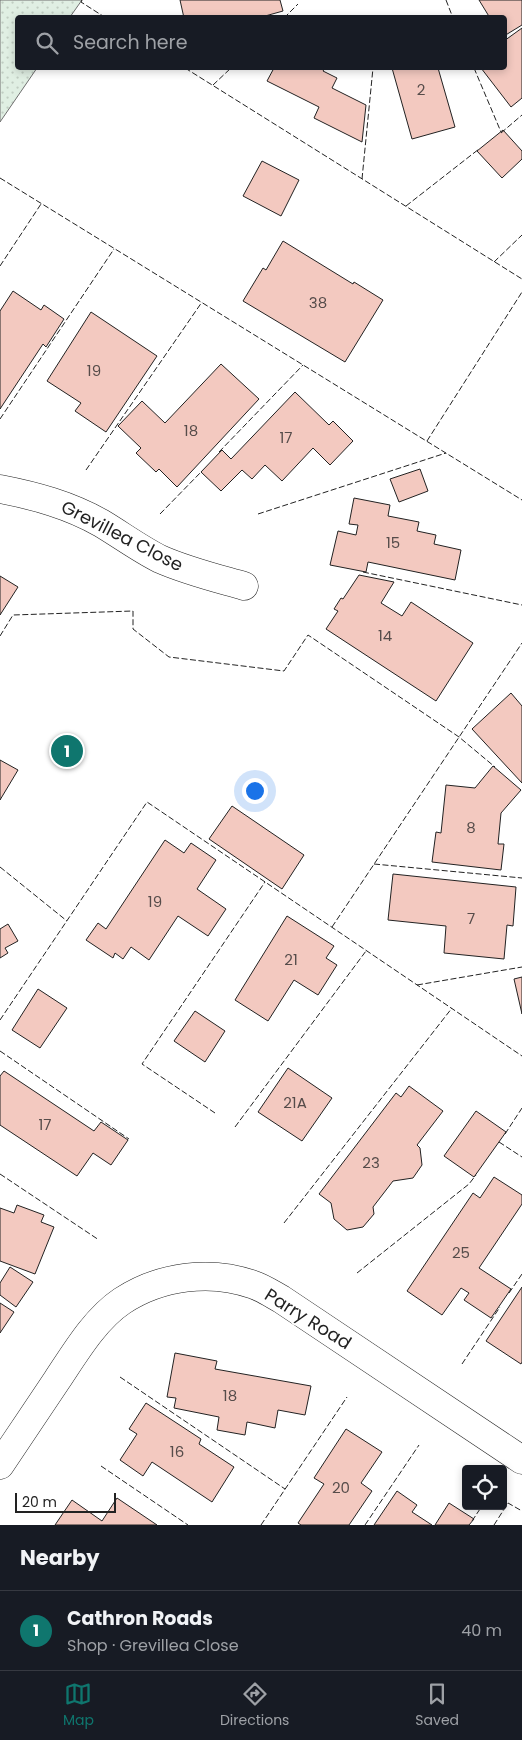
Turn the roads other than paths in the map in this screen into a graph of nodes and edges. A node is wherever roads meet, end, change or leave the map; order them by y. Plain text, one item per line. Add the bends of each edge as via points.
1 (0, 489) edge
2 (244, 586) dead end
3 (522, 1460) edge
4 (0, 1465) edge

1 - 2 street, Grevillea Close via 65,505 158,557 199,574
3 - 4 street, Parry Road via 281,1298 254,1285 227,1278 197,1276 143,1289 121,1301 102,1319

